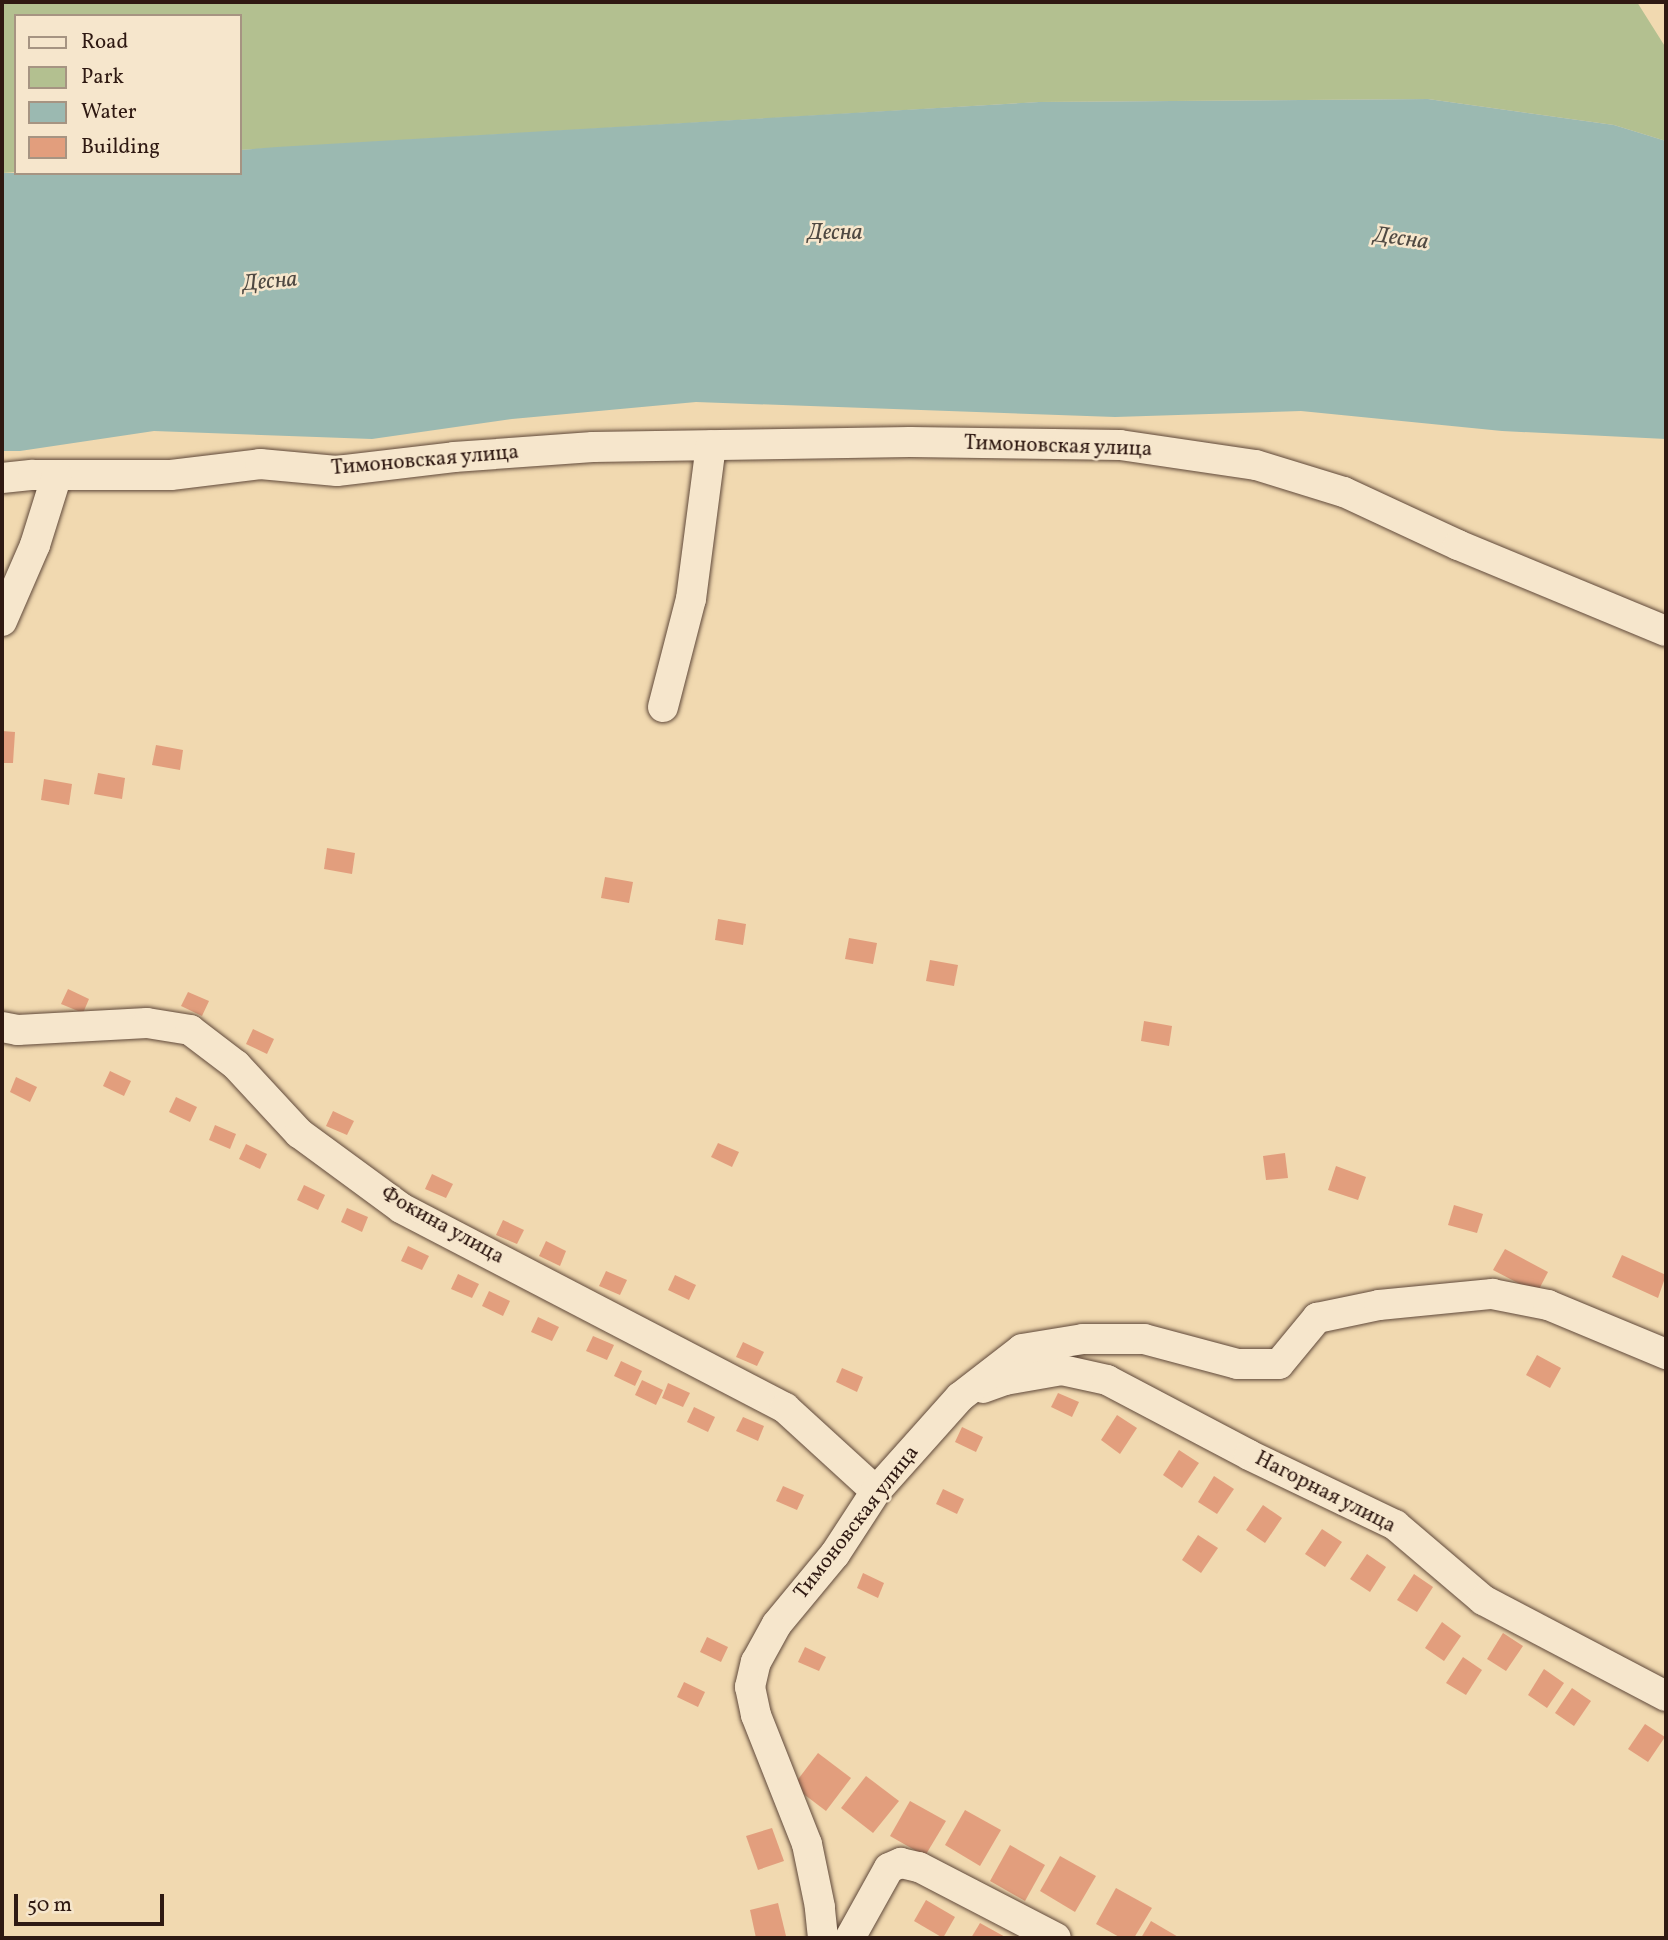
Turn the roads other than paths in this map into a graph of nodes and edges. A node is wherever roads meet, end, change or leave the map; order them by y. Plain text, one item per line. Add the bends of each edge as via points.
1 (711, 445) junction
2 (57, 475) junction
3 (2, 478) edge
4 (2, 621) edge
5 (1666, 631) edge
6 (663, 707) dead end
7 (2, 1027) edge
8 (1666, 1354) edge
9 (960, 1397) junction
10 (876, 1492) junction
11 (1666, 1696) edge
12 (823, 1938) edge
13 (850, 1938) edge
14 (1056, 1938) edge

1 - 2 street, Тимоновская улица via 581,448 337,471 260,464 171,475
1 - 5 street, Тимоновская улица via 1120,445 1256,465 1344,492
1 - 6 street via 691,599
2 - 3 street, Тимоновская улица
2 - 4 street via 35,545
7 - 10 street, Фокина улица via 147,1023 190,1030 236,1065 299,1133 401,1208 785,1408
8 - 9 street, Тимоновская улица via 1548,1305 1492,1294 1379,1305 1317,1318 1279,1364 1237,1364 1144,1339 1083,1339 1022,1349
9 - 10 street, Тимоновская улица
9 - 11 street, Нагорная улица via 1005,1380 1062,1370 1107,1380 1395,1525 1483,1600
10 - 12 street, Тимоновская улица via 778,1624 756,1662 750,1688 756,1715 807,1844
13 - 14 street via 889,1868 901,1863 919,1867

